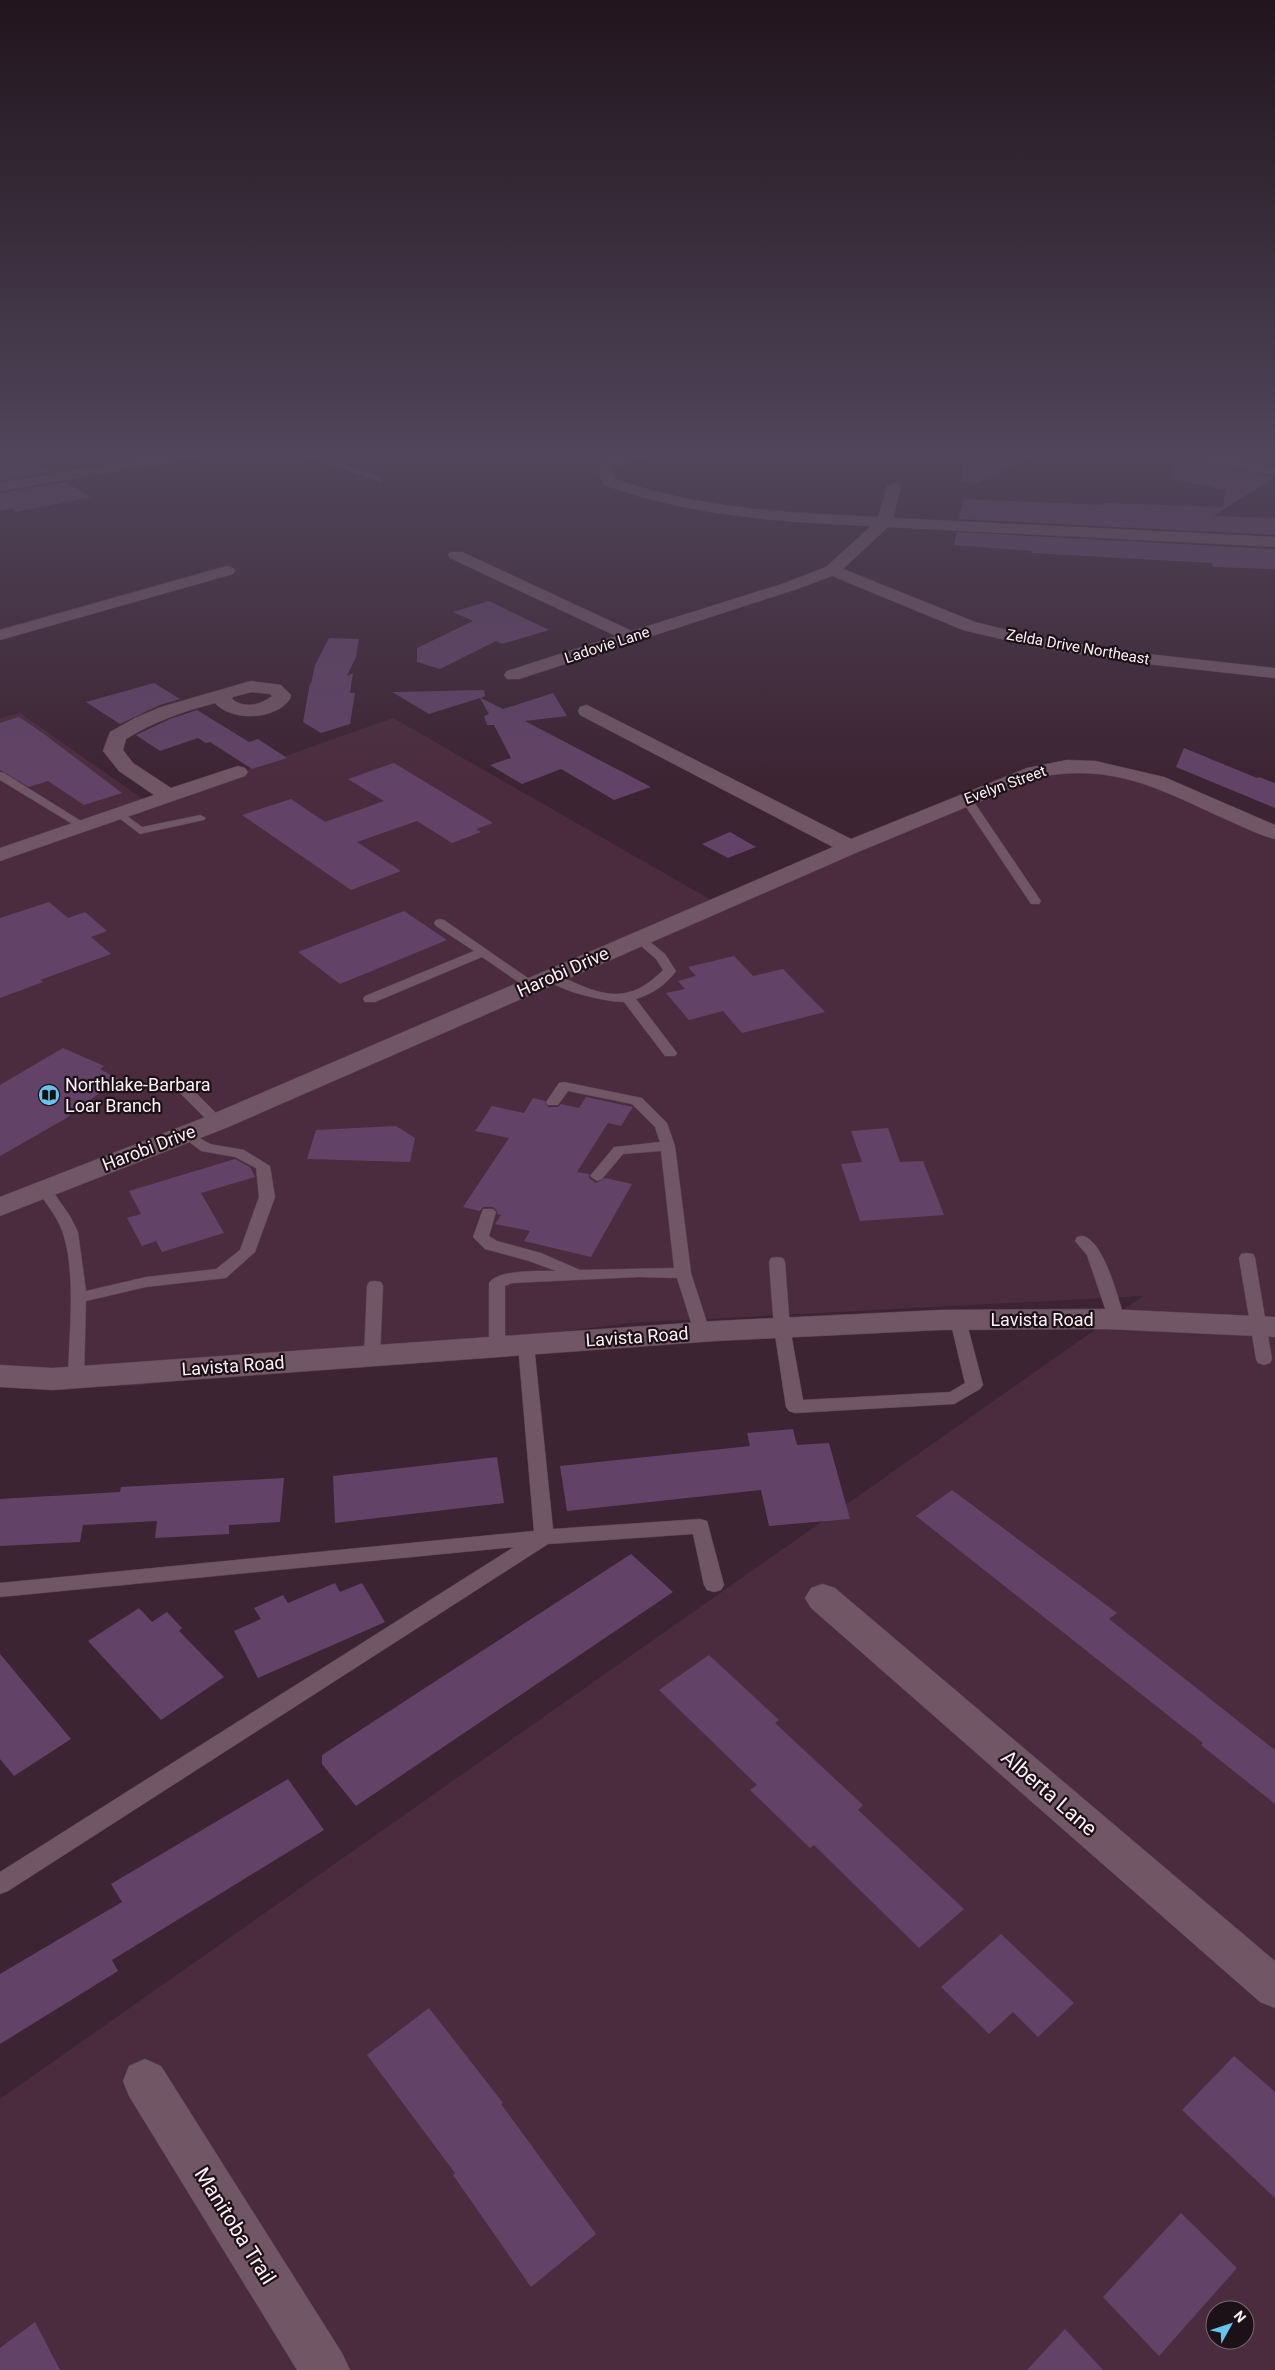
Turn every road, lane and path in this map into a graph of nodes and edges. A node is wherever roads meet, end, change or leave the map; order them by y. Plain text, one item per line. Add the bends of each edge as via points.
1 (474, 564) edge
2 (839, 564) edge
3 (832, 570) junction
4 (227, 572) dead end
5 (0, 635) edge
6 (631, 637) junction
7 (1275, 673) edge
8 (513, 675) dead end
9 (223, 696) dead end
10 (587, 711) dead end
11 (238, 772) dead end
12 (0, 775) edge
13 (169, 796) junction
14 (966, 798) junction
15 (119, 813) junction
16 (200, 818) dead end
17 (82, 826) junction
18 (1275, 833) edge
19 (850, 846) junction
20 (0, 855) edge
21 (1035, 901) dead end
22 (440, 923) dead end
23 (639, 938) junction
24 (483, 952) junction
25 (541, 981) junction
26 (628, 998) junction
27 (370, 999) dead end
28 (670, 1053) dead end
29 (184, 1089) dead end
30 (554, 1102) dead end
31 (217, 1122) junction
32 (186, 1134) junction
33 (668, 1146) junction
34 (597, 1176) dead end
35 (44, 1189) junction
36 (0, 1207) edge
37 (488, 1212) dead end
38 (1083, 1241) dead end
39 (1247, 1258) dead end
40 (777, 1262) dead end
41 (683, 1273) junction
42 (581, 1274) junction
43 (375, 1286) dead end
44 (77, 1298) junction
45 (958, 1320) junction
46 (1117, 1320) junction
47 (1265, 1327) edge
48 (782, 1328) junction
49 (702, 1332) junction
50 (511, 1346) junction
51 (372, 1356) junction
52 (1264, 1359) dead end
53 (0, 1376) edge
54 (76, 1377) junction
55 (544, 1537) junction
56 (714, 1585) dead end
57 (0, 1590) edge
58 (823, 1598) dead end
59 (0, 1884) edge
60 (1275, 1988) edge
61 (145, 2082) dead end
62 (325, 2370) edge

1 - 6 street
2 - 3 street, Ladovie Lane
3 - 6 street, Ladovie Lane
3 - 7 street, Zelda Drive Northeast via 969,626 1035,642 1129,657
4 - 5 street
6 - 8 street, Ladovie Lane
9 - 13 street via 151,717 117,736 113,751 126,767
10 - 19 street
11 - 13 street
12 - 17 lane
13 - 15 street
14 - 18 street, Evelyn Street via 1049,768 1095,767 1157,781
14 - 19 street, Evelyn Street
14 - 21 lane
15 - 16 lane via 140,831
15 - 17 street
17 - 20 street
19 - 23 street, Harobi Drive
22 - 24 lane
23 - 25 street, Harobi Drive
23 - 26 lane via 670,971 644,994
24 - 25 lane
24 - 27 lane
25 - 26 lane via 605,998
25 - 31 street, Harobi Drive
26 - 28 lane
29 - 31 lane
30 - 33 lane via 564,1086 637,1101 662,1126
31 - 32 street, Harobi Drive
32 - 35 street, Harobi Drive
32 - 44 lane via 206,1148 239,1153 263,1166 267,1197 247,1252 220,1274 146,1282
33 - 34 lane via 619,1150
33 - 41 lane
35 - 36 street, Harobi Drive
35 - 44 lane via 69,1230
37 - 42 lane via 480,1237 491,1245 539,1251
38 - 46 lane via 1094,1253
39 - 47 lane via 1253,1292
40 - 48 lane
41 - 42 lane
41 - 49 lane
42 - 50 lane via 510,1278 497,1283
43 - 51 lane
44 - 54 lane
45 - 46 street, Lavista Road
45 - 48 street, Lavista Road
45 - 48 lane via 974,1385 954,1398 795,1407
46 - 47 street, Lavista Road
47 - 52 lane
48 - 49 street, Lavista Road
49 - 50 street, Lavista Road
50 - 51 street, Lavista Road
50 - 55 lane
51 - 54 street, Lavista Road
53 - 54 street, Lavista Road
55 - 56 lane via 700,1526
55 - 57 lane
55 - 59 lane
58 - 60 street, Alberta Lane
61 - 62 street, Manitoba Trail

